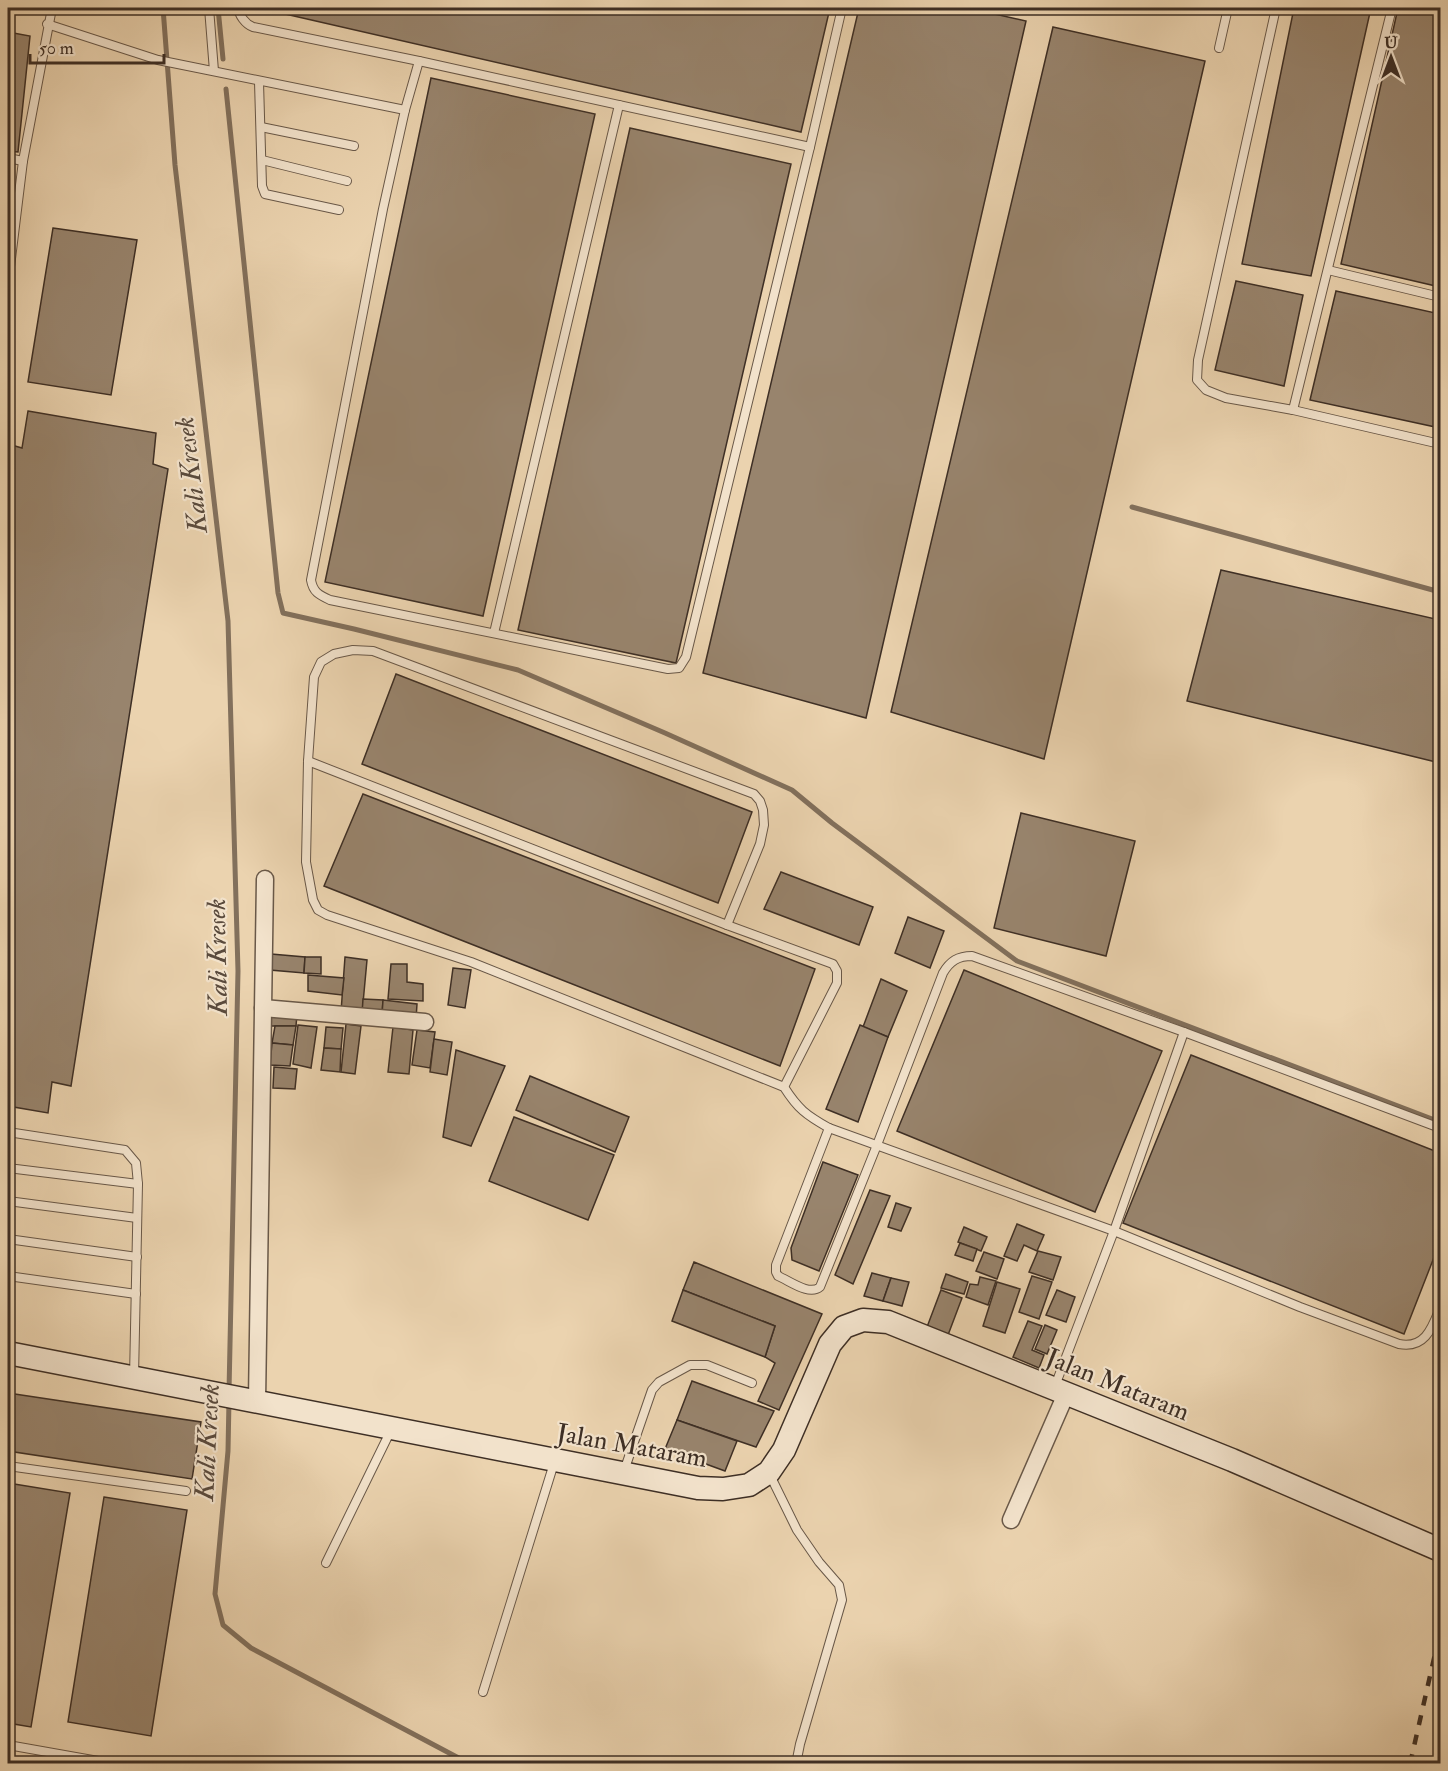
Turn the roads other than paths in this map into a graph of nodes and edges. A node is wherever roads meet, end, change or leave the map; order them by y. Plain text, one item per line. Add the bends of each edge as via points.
1 (51, 8) edge
2 (209, 8) edge
3 (238, 8) edge
4 (842, 8) edge
5 (1228, 8) edge
6 (1276, 8) edge
7 (1392, 8) edge
8 (47, 24) junction
9 (1219, 48) dead end
10 (419, 61) junction
11 (214, 72) junction
12 (259, 82) junction
13 (619, 105) junction
14 (405, 110) junction
15 (261, 127) junction
16 (354, 146) dead end
17 (810, 147) junction
18 (8, 158) edge
19 (262, 160) junction
20 (23, 161) junction
21 (346, 181) dead end
22 (339, 210) dead end
23 (9, 255) edge
24 (1328, 270) junction
25 (8, 283) edge
26 (1440, 297) edge
27 (1293, 410) junction
28 (1440, 444) edge
29 (494, 633) junction
30 (308, 761) junction
31 (265, 879) dead end
32 (727, 925) junction
33 (263, 1008) junction
34 (425, 1022) dead end
35 (1184, 1032) junction
36 (784, 1087) junction
37 (829, 1128) junction
38 (1440, 1128) edge
39 (8, 1131) edge
40 (877, 1145) junction
41 (8, 1168) edge
42 (138, 1184) junction
43 (8, 1201) edge
44 (137, 1218) junction
45 (1114, 1231) junction
46 (8, 1239) edge
47 (136, 1257) junction
48 (8, 1276) edge
49 (136, 1294) junction
50 (1440, 1308) edge
51 (8, 1353) edge
52 (134, 1377) junction
53 (752, 1383) dead end
54 (1060, 1392) junction
55 (254, 1401) junction
56 (392, 1427) junction
57 (555, 1460) junction
58 (8, 1466) edge
59 (624, 1473) junction
60 (768, 1473) junction
61 (186, 1491) dead end
62 (1011, 1520) dead end
63 (1440, 1550) edge
64 (326, 1563) dead end
65 (483, 1692) dead end
66 (8, 1745) edge
67 (115, 1764) edge
68 (796, 1764) edge

1 - 8 lane
2 - 11 lane
3 - 10 lane via 245,22 253,27
4 - 17 lane
5 - 9 lane
6 - 27 lane via 1197,380 1206,390 1226,398
7 - 24 lane
8 - 11 lane via 158,60
8 - 20 lane
10 - 13 lane
10 - 14 lane
11 - 12 lane
12 - 14 lane
12 - 15 lane
13 - 17 lane
13 - 29 lane
14 - 29 lane via 311,580 315,592 330,600
15 - 16 lane
15 - 19 lane
17 - 29 lane via 682,664 668,669
18 - 20 lane
19 - 21 lane
19 - 22 lane via 265,194
20 - 23 lane
23 - 25 lane
24 - 26 lane
24 - 27 lane
27 - 28 lane
30 - 32 lane
30 - 32 lane via 314,677 321,662 334,654 373,651 754,794 763,810 764,825
30 - 36 lane via 306,862 318,910 471,962
31 - 33 street
32 - 36 lane via 826,960 837,971 837,982
33 - 34 street
33 - 55 street
35 - 38 lane
35 - 40 lane via 972,956 954,959 942,973
35 - 45 lane
36 - 37 lane via 801,1110
37 - 40 lane
37 - 40 lane via 776,1265 778,1276 809,1290 820,1287
39 - 42 lane via 125,1150 136,1164
40 - 45 lane
41 - 42 lane
42 - 44 lane
43 - 44 lane
44 - 47 lane
45 - 50 lane via 1399,1344 1413,1345 1425,1337
45 - 54 lane
46 - 47 lane
47 - 49 lane
48 - 49 lane
49 - 52 lane
51 - 52 main road, Jalan Mataram
52 - 55 main road, Jalan Mataram
53 - 59 lane via 707,1365 690,1365 659,1382 652,1390
54 - 60 main road, Jalan Mataram via 888,1322 863,1320 844,1327 830,1344 784,1450
54 - 62 street
54 - 63 main road, Jalan Mataram via 1232,1460
55 - 56 main road, Jalan Mataram
56 - 57 main road, Jalan Mataram
56 - 64 lane
57 - 59 main road, Jalan Mataram
57 - 65 lane
58 - 61 lane
59 - 60 main road, Jalan Mataram via 698,1488 723,1489 749,1485
60 - 68 lane via 797,1530 839,1585 842,1600
66 - 67 lane

